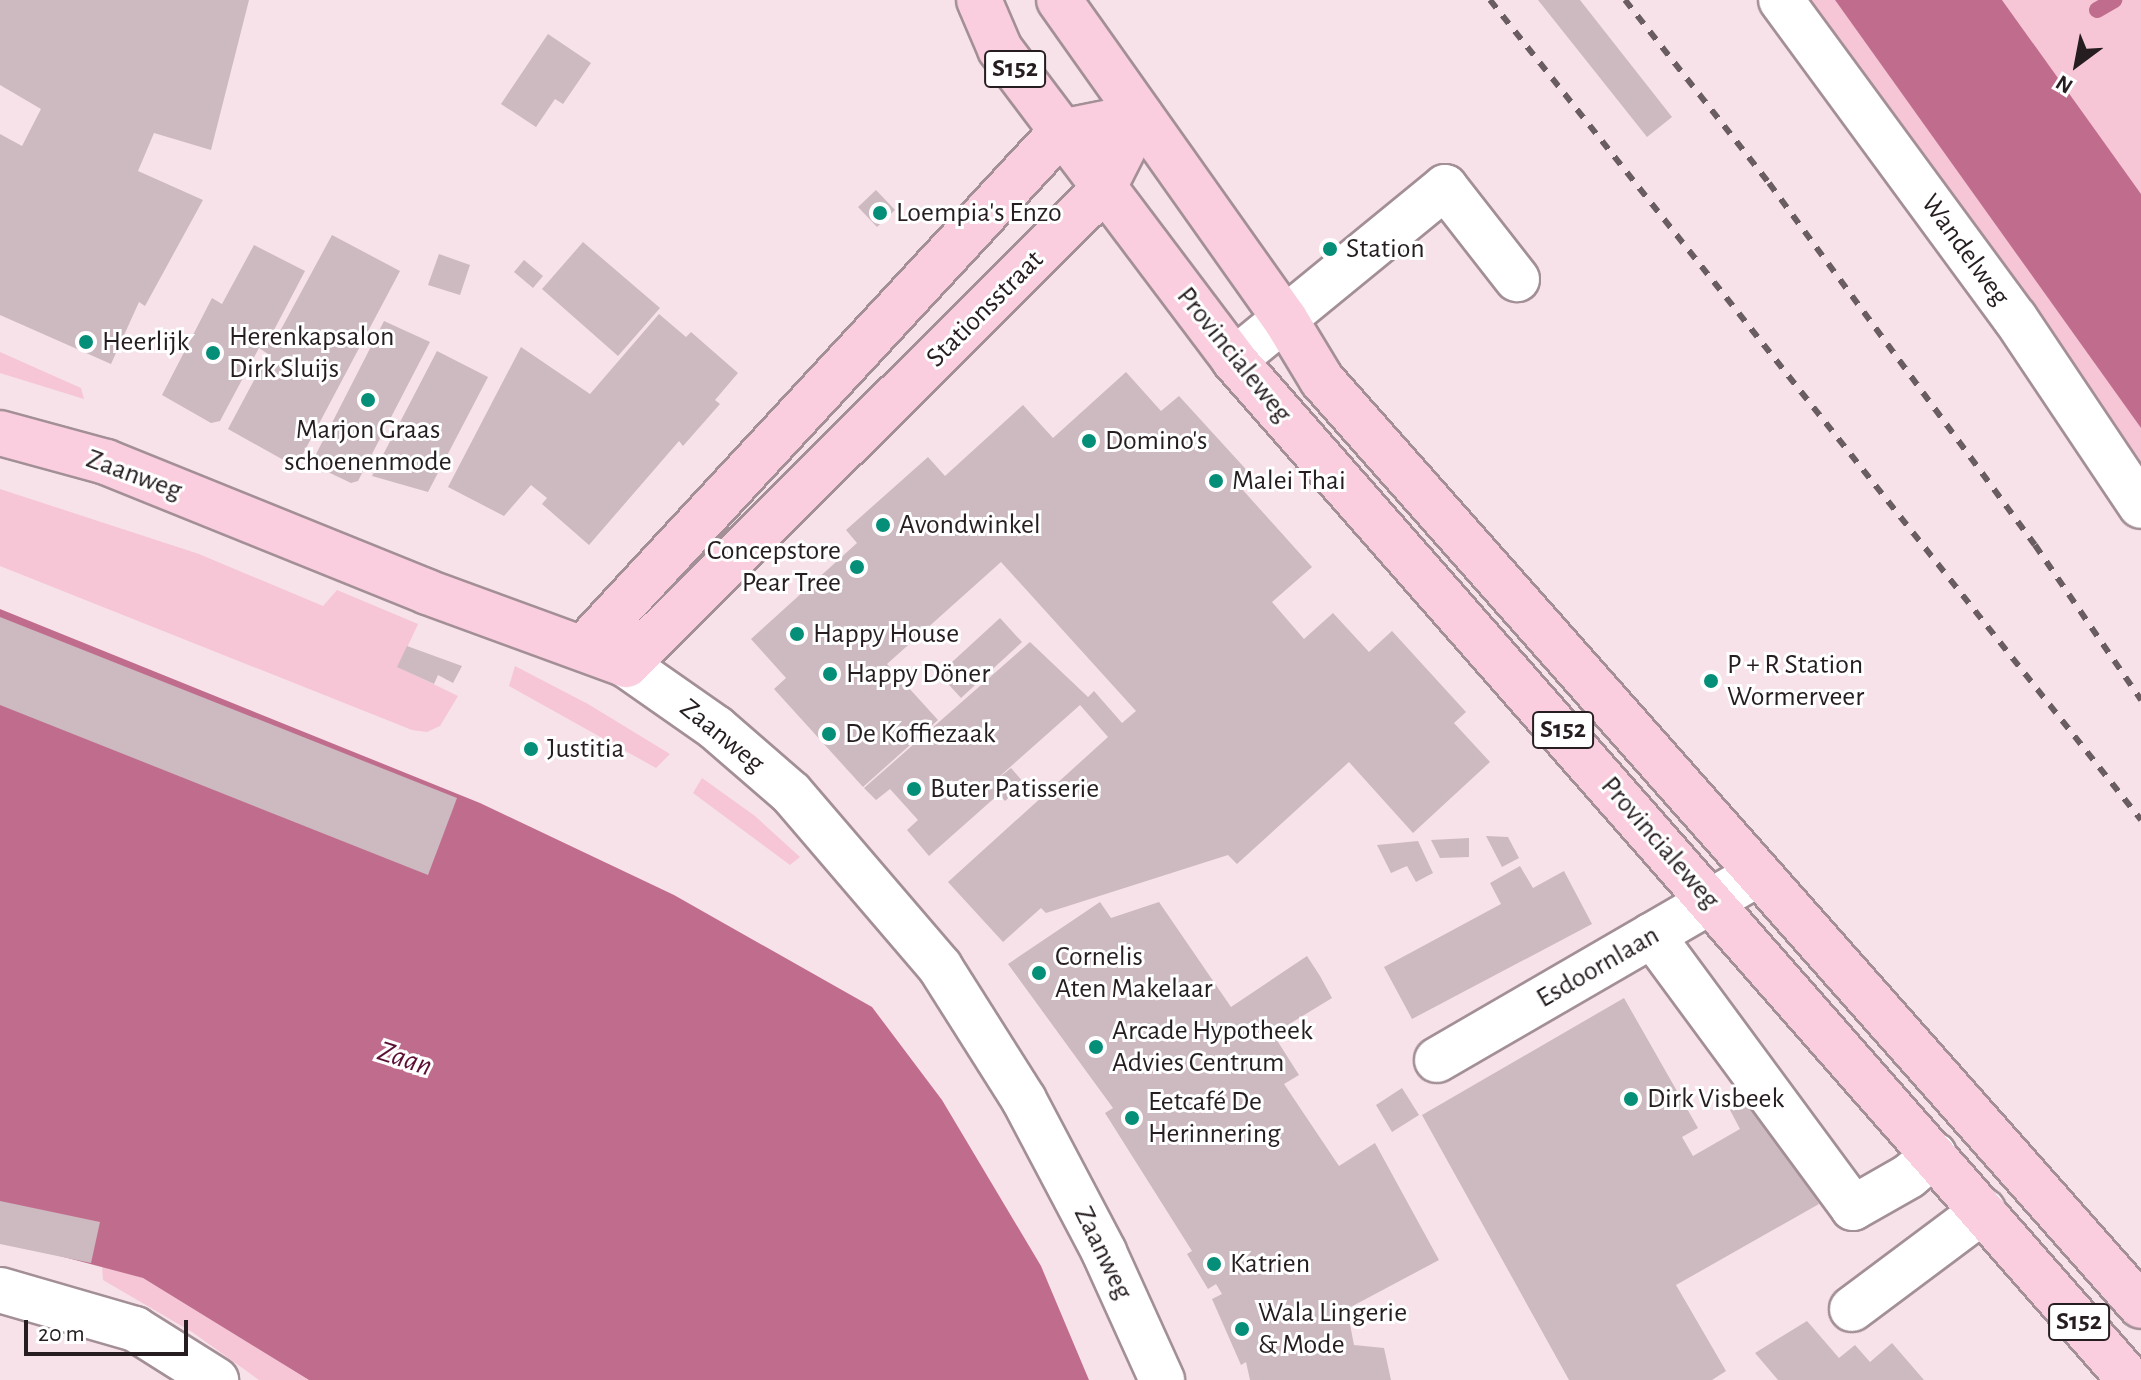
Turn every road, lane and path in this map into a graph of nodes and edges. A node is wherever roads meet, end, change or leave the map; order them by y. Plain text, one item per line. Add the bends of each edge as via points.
1 (979, 0) edge
2 (1059, 0) edge
3 (1781, 0) edge
4 (1140, 116) junction
5 (1061, 132) junction
6 (1102, 191) junction
7 (1517, 279) dead end
8 (1301, 306) junction
9 (1234, 360) junction
10 (0, 433) edge
11 (2141, 506) edge
12 (584, 647) junction
13 (626, 665) junction
14 (1758, 874) junction
15 (1710, 902) junction
16 (1652, 935) junction
17 (1437, 1060) dead end
18 (1934, 1155) junction
19 (1983, 1211) junction
20 (0, 1290) edge
21 (2141, 1306) edge
22 (1852, 1309) dead end
23 (216, 1380) edge
24 (1162, 1380) edge
25 (2130, 1380) edge

1 - 5 main road, S152 via 1000,49
2 - 4 main road, S152
3 - 11 street, Wandelweg via 2015,318
4 - 5 main road
4 - 6 main road, Stationsstraat
4 - 8 main road, Provincialeweg / S152
5 - 6 main road, S152
5 - 12 main road
6 - 9 main road, Provincialeweg / S152
6 - 13 main road, Stationsstraat
7 - 8 street via 1463,208 1350,297
8 - 9 street
8 - 14 main road, Provincialeweg / S152 via 1322,380
9 - 15 main road, Provincialeweg / S152
10 - 12 main road, Zaanweg via 106,462 427,592
12 - 13 main road, Zaanweg
13 - 24 street, Zaanweg via 716,728 791,793 940,967 1024,1100 1104,1252
14 - 15 street, Esdoornlaan
14 - 21 main road, Provincialeweg / S152
15 - 16 street, Esdoornlaan
15 - 18 main road, Provincialeweg / S152
16 - 17 street, Esdoornlaan
16 - 18 street via 1853,1208
18 - 19 main road, Provincialeweg / S152
19 - 22 street
19 - 25 main road, Provincialeweg / S152
20 - 23 street via 135,1329

